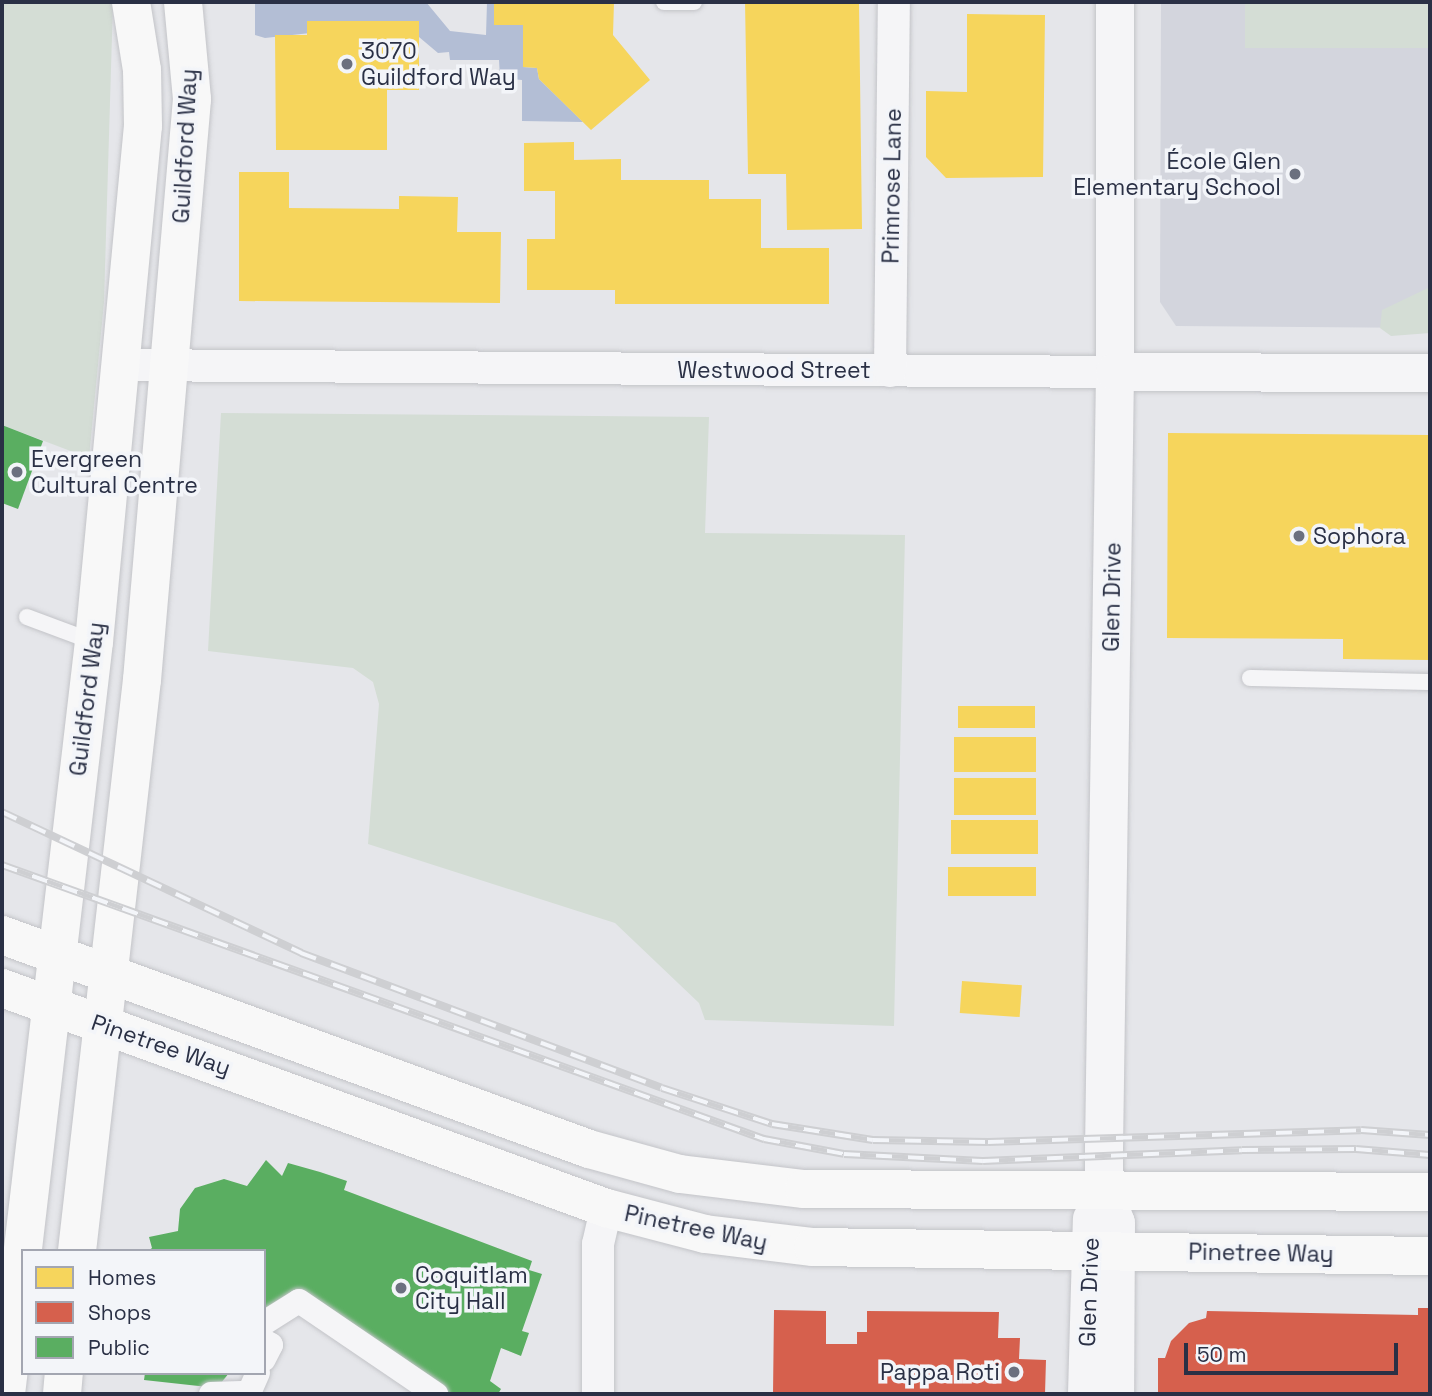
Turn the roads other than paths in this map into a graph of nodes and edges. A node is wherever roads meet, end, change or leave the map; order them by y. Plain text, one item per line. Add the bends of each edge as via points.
1 (131, 2) edge
2 (183, 2) edge
3 (664, 2) edge
4 (694, 2) edge
5 (894, 2) edge
6 (1115, 2) edge
7 (118, 365) junction
8 (167, 367) junction
9 (891, 371) junction
10 (1115, 372) junction
11 (1430, 373) edge
12 (27, 617) dead end
13 (94, 642) junction
14 (1250, 678) dead end
15 (1430, 682) edge
16 (2, 935) edge
17 (57, 955) junction
18 (109, 974) junction
19 (2, 988) edge
20 (51, 1006) junction
21 (103, 1025) junction
22 (680, 1174) junction
23 (1104, 1192) junction
24 (1430, 1192) edge
25 (606, 1208) junction
26 (23, 1249) edge
27 (77, 1249) edge
28 (1103, 1250) junction
29 (1430, 1256) edge
30 (21, 1265) edge
31 (266, 1322) edge
32 (64, 1375) edge
33 (257, 1375) edge
34 (6, 1394) edge
35 (62, 1394) edge
36 (211, 1394) edge
37 (436, 1394) edge
38 (597, 1394) edge
39 (1087, 1394) edge
40 (1115, 1394) edge

1 - 7 main road, Guildford Way via 142,70 143,126
2 - 8 main road, Guildford Way via 192,99
3 - 4 lane
5 - 9 street, Primrose Lane
6 - 10 street, Glen Drive
7 - 8 street, Westwood Street
7 - 13 main road, Guildford Way
8 - 9 street, Westwood Street
8 - 18 main road, Guildford Way via 142,680
9 - 10 street, Westwood Street
10 - 11 street, Westwood Street
10 - 23 street, Glen Drive
12 - 13 lane
13 - 17 main road, Guildford Way
14 - 15 lane
16 - 17 main road, Pinetree Way
17 - 18 main road, Pinetree Way
17 - 20 main road, Guildford Way
18 - 21 main road, Guildford Way
18 - 22 main road, Pinetree Way via 589,1149
19 - 20 main road, Pinetree Way
20 - 21 main road, Pinetree Way
20 - 26 main road, Guildford Way
21 - 25 main road, Pinetree Way
21 - 27 main road, Guildford Way
22 - 23 main road, Pinetree Way via 793,1189
22 - 25 main road
23 - 24 main road, Pinetree Way
23 - 28 street, Glen Drive via 1094,1209
25 - 28 main road, Pinetree Way via 673,1227 771,1244
25 - 38 street via 598,1252
28 - 29 main road, Pinetree Way
28 - 39 street, Glen Drive
28 - 40 street, Glen Drive
30 - 34 main road, Guildford Way
31 - 37 street via 299,1301
32 - 35 main road
33 - 36 street via 249,1393

